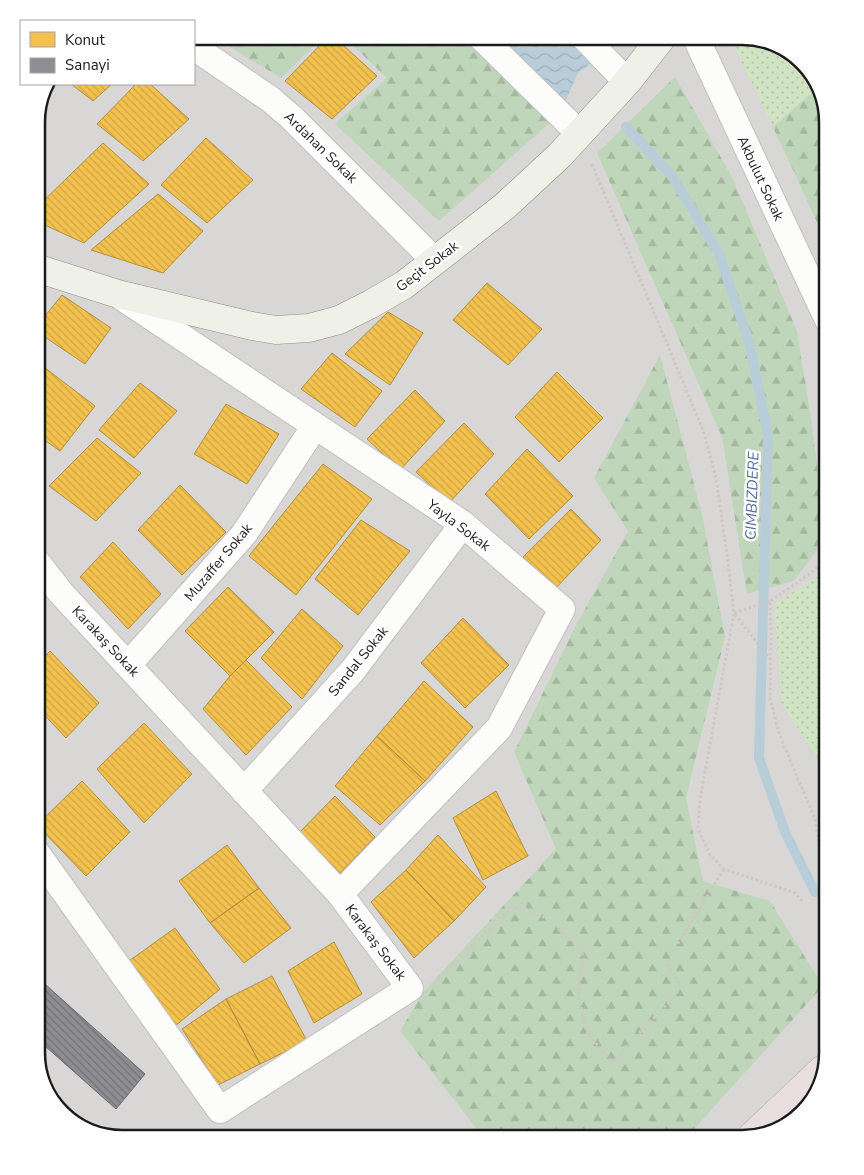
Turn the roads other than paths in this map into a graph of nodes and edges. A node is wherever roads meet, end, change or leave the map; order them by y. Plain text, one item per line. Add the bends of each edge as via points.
1 (489, 45) edge
2 (592, 45) edge
3 (655, 45) edge
4 (699, 45) edge
5 (195, 48) edge
6 (627, 82) junction
7 (580, 134) junction
8 (435, 261) junction
9 (45, 271) edge
10 (118, 294) junction
11 (819, 301) edge
12 (315, 426) junction
13 (463, 524) junction
14 (45, 573) edge
15 (128, 665) junction
16 (244, 791) junction
17 (45, 865) edge
18 (340, 894) junction
19 (815, 1077) edge
20 (761, 1127) edge

1 - 7 street
2 - 6 street
3 - 6 street, Geçit Sokak
4 - 11 street, Akbulut Sokak
5 - 8 street, Ardahan Sokak via 291,117
6 - 7 street, Geçit Sokak
7 - 8 street, Geçit Sokak via 505,206
8 - 10 street, Geçit Sokak via 404,285 371,304 339,320 309,328 276,330 252,326
9 - 10 street, Yayla Sokak
10 - 12 street, Yayla Sokak
12 - 13 street, Yayla Sokak
12 - 15 street, Muzaffer Sokak via 244,534
13 - 16 street, Sandal Sokak via 354,670
13 - 18 street, Yayla Sokak via 562,609 499,728
14 - 15 street, Karakaş Sokak
15 - 16 street, Karakaş Sokak
16 - 18 street, Karakaş Sokak
17 - 18 street, Karakaş Sokak via 220,1110 410,988
19 - 20 highway

